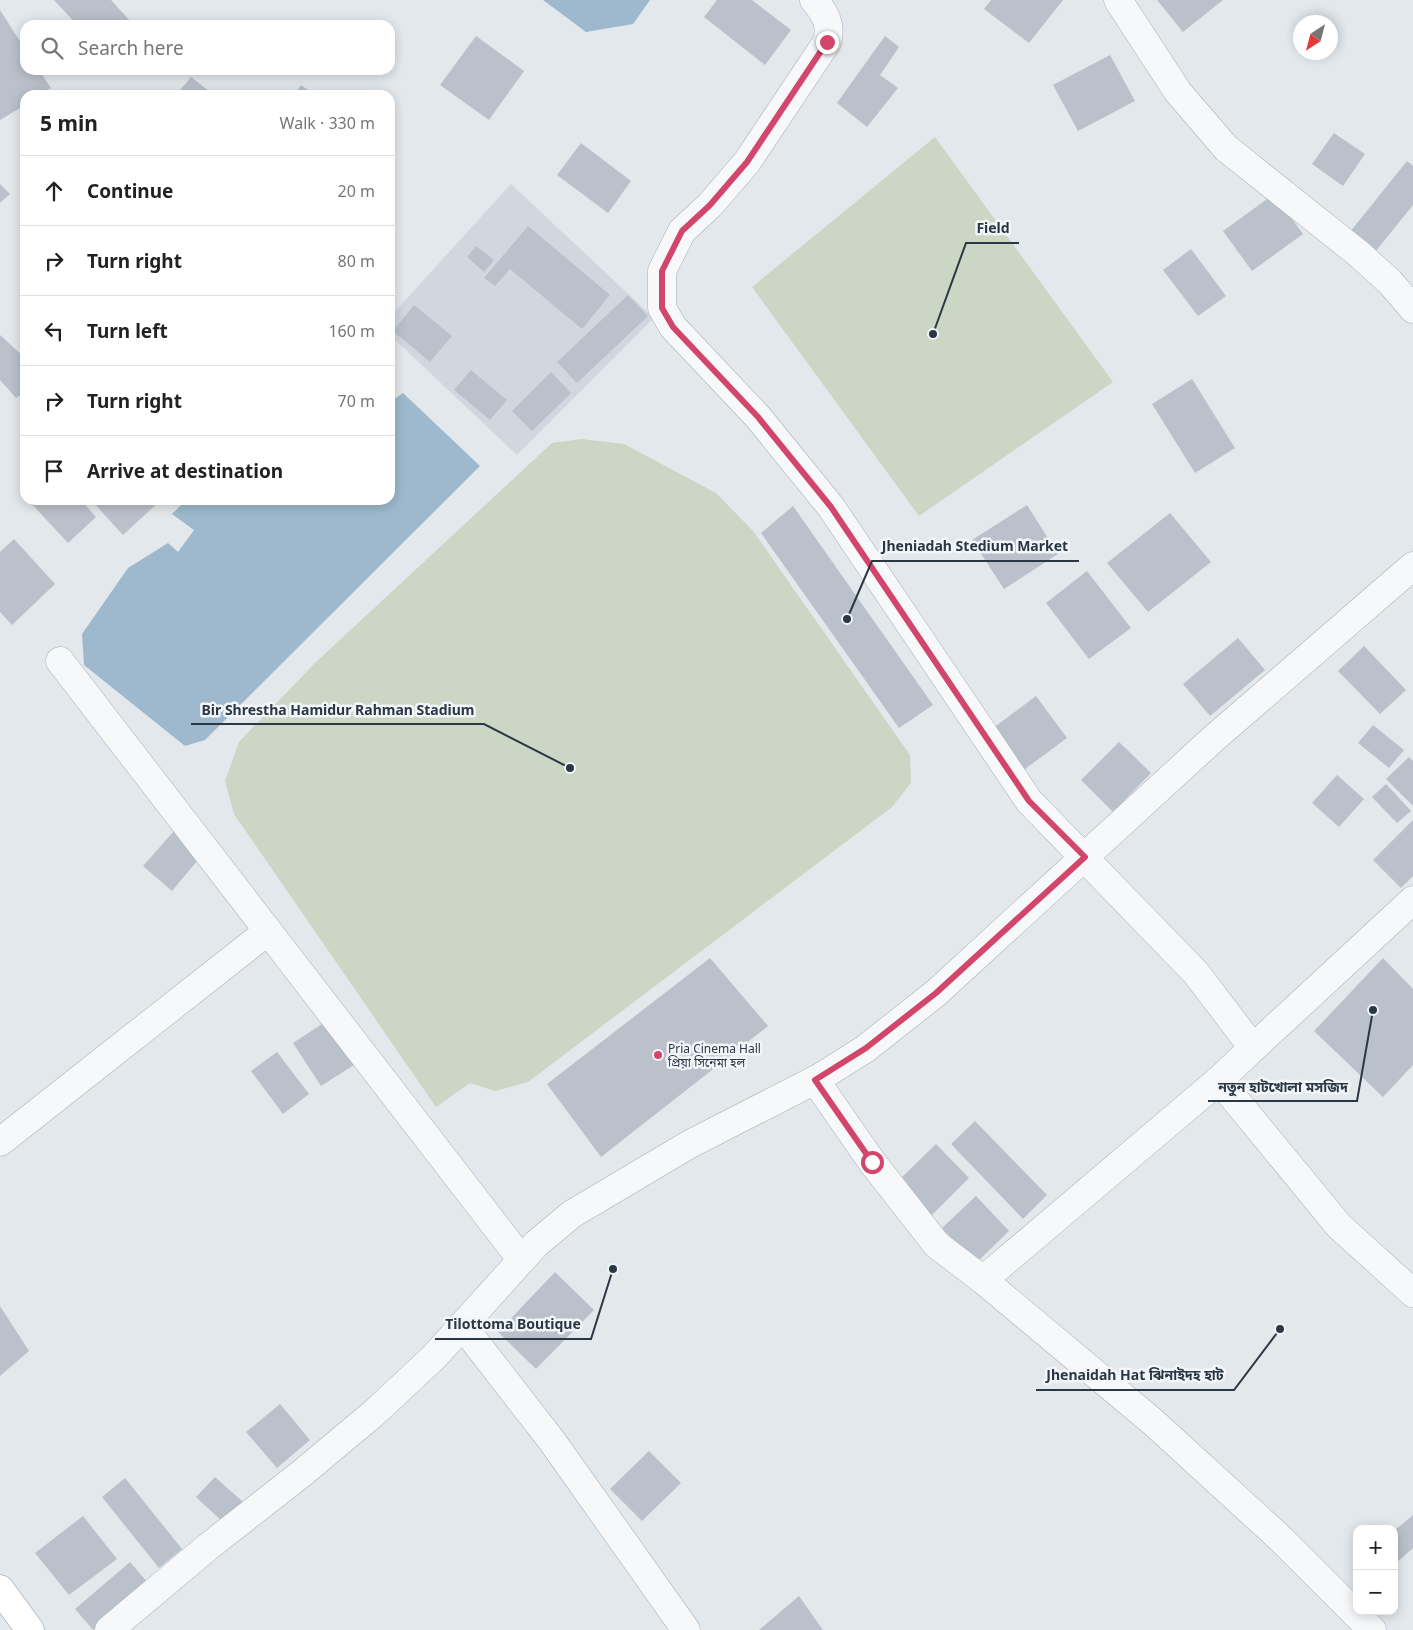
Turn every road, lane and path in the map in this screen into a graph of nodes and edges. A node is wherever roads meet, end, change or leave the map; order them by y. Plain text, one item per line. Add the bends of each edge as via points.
1 (814, 0) edge
2 (1118, 0) edge
3 (1413, 308) edge
4 (1413, 566) edge
5 (60, 661) dead end
6 (1085, 857) junction
7 (1413, 900) edge
8 (268, 931) junction
9 (1253, 1048) junction
10 (815, 1080) junction
11 (1219, 1080) junction
12 (0, 1142) edge
13 (521, 1259) junction
14 (983, 1280) junction
15 (1413, 1293) edge
16 (462, 1325) junction
17 (0, 1589) edge
18 (30, 1630) edge
19 (109, 1630) edge
20 (686, 1630) edge
21 (1372, 1630) edge

1 - 6 street via 826,14 827,42 747,162 710,205 682,231 662,271 662,308 673,327 758,417 831,507 1029,801
2 - 3 street via 1178,92 1226,148 1390,282
4 - 6 street via 1213,739
5 - 8 street
6 - 9 street via 1196,973
6 - 10 street via 936,993 866,1048
7 - 9 street
8 - 12 street
8 - 13 street
9 - 11 street
10 - 13 street via 619,1184 572,1214
10 - 14 street via 912,1216 937,1245
11 - 14 street
11 - 15 street via 1339,1226
13 - 16 street
14 - 21 street via 1200,1464
16 - 19 street via 434,1358 374,1413
16 - 20 street via 552,1441
17 - 18 highway

